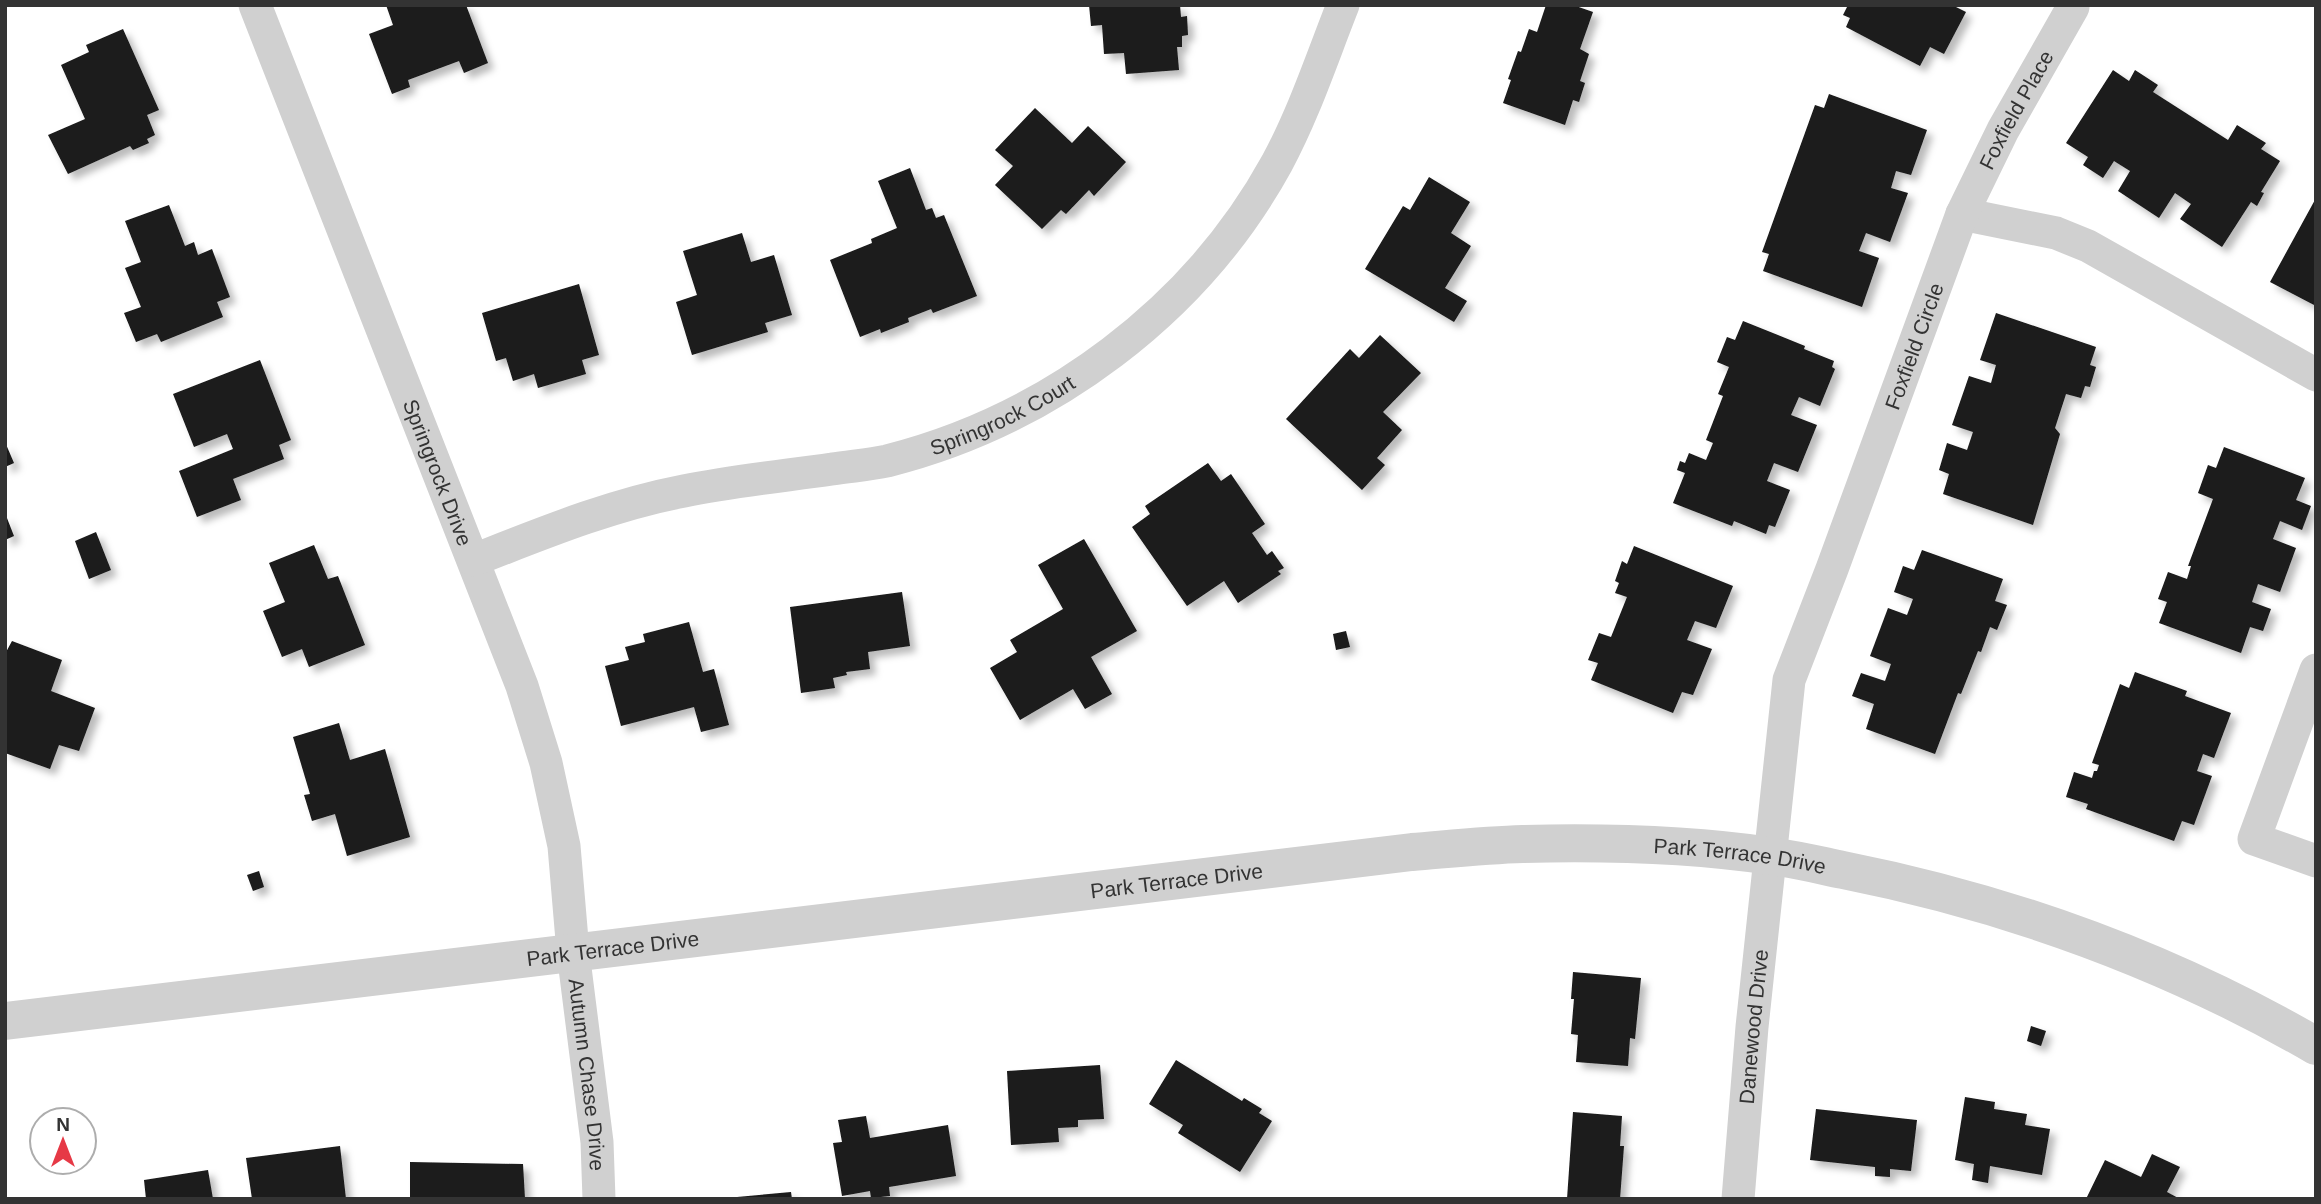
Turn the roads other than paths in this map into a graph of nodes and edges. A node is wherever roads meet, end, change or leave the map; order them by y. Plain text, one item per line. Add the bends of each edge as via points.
1 (255, 5) edge
2 (1343, 5) edge
3 (2073, 7) edge
4 (1962, 214) junction
5 (2316, 376) edge
6 (474, 560) junction
7 (2316, 670) edge
8 (1771, 856) junction
9 (2316, 861) edge
10 (573, 952) junction
11 (5, 1021) edge
12 (2316, 1046) edge
13 (599, 1199) edge
14 (1738, 1199) edge

1 - 6 street, Springrock Drive
2 - 6 street, Springrock Court via 1298,120 1232,235 1175,298 1079,377 1039,402 946,443 884,461 683,491 590,515
3 - 4 street, Foxfield Place via 2003,130
4 - 5 street via 2056,233 2088,246
4 - 8 street, Foxfield Circle via 1789,680
6 - 10 street, Springrock Drive via 546,762 564,846
7 - 9 street via 2254,839
8 - 10 street, Park Terrace Drive via 1627,845 1522,844 1412,852
8 - 12 street, Park Terrace Drive via 1898,881 2007,910 2125,952
8 - 14 street, Danewood Drive
10 - 11 street, Park Terrace Drive
10 - 13 street, Autumn Chase Drive via 597,1142

